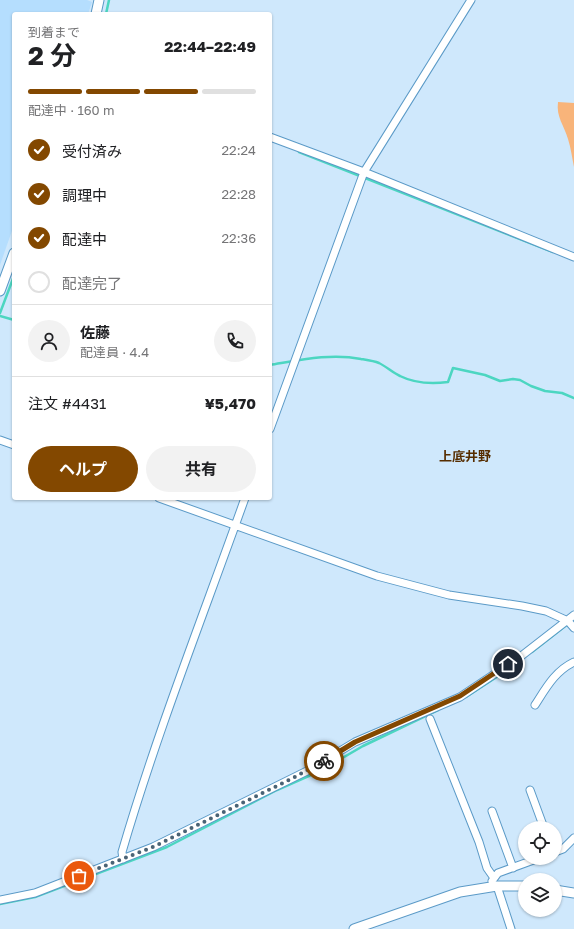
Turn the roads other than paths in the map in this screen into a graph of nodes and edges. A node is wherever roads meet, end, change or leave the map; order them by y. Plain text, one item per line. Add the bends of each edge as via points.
1 (99, 0) edge
2 (471, 0) edge
3 (96, 12) edge
4 (272, 138) edge
5 (364, 172) junction
6 (574, 257) edge
7 (12, 258) edge
8 (0, 291) edge
9 (272, 424) edge
10 (0, 440) edge
11 (12, 444) edge
12 (165, 500) edge
13 (244, 500) edge
14 (235, 525) junction
15 (574, 614) edge
16 (568, 621) junction
17 (574, 628) edge
18 (574, 662) edge
19 (535, 705) dead end
20 (430, 719) dead end
21 (530, 790) dead end
22 (492, 811) dead end
23 (541, 821) edge
24 (574, 838) edge
25 (562, 849) edge
26 (123, 859) junction
27 (521, 865) edge
28 (513, 868) junction
29 (494, 883) junction
30 (518, 885) edge
31 (562, 891) edge
32 (574, 893) edge
33 (0, 900) edge
34 (354, 929) edge
35 (511, 929) edge

1 - 3 street
2 - 5 street
4 - 5 street
5 - 6 street
5 - 9 street
7 - 8 street
10 - 11 street
12 - 14 street
13 - 14 street
14 - 16 street via 377,576 449,596 546,611
14 - 26 street via 136,804 122,852
15 - 16 street
16 - 17 street
16 - 26 street via 460,696 355,742 293,778 153,847
18 - 19 street via 563,667
20 - 29 street
21 - 23 street
22 - 28 street
24 - 25 street
26 - 33 street via 35,893
27 - 28 street
28 - 29 street via 498,873
29 - 30 street
29 - 34 street via 443,897
29 - 35 street
31 - 32 street

